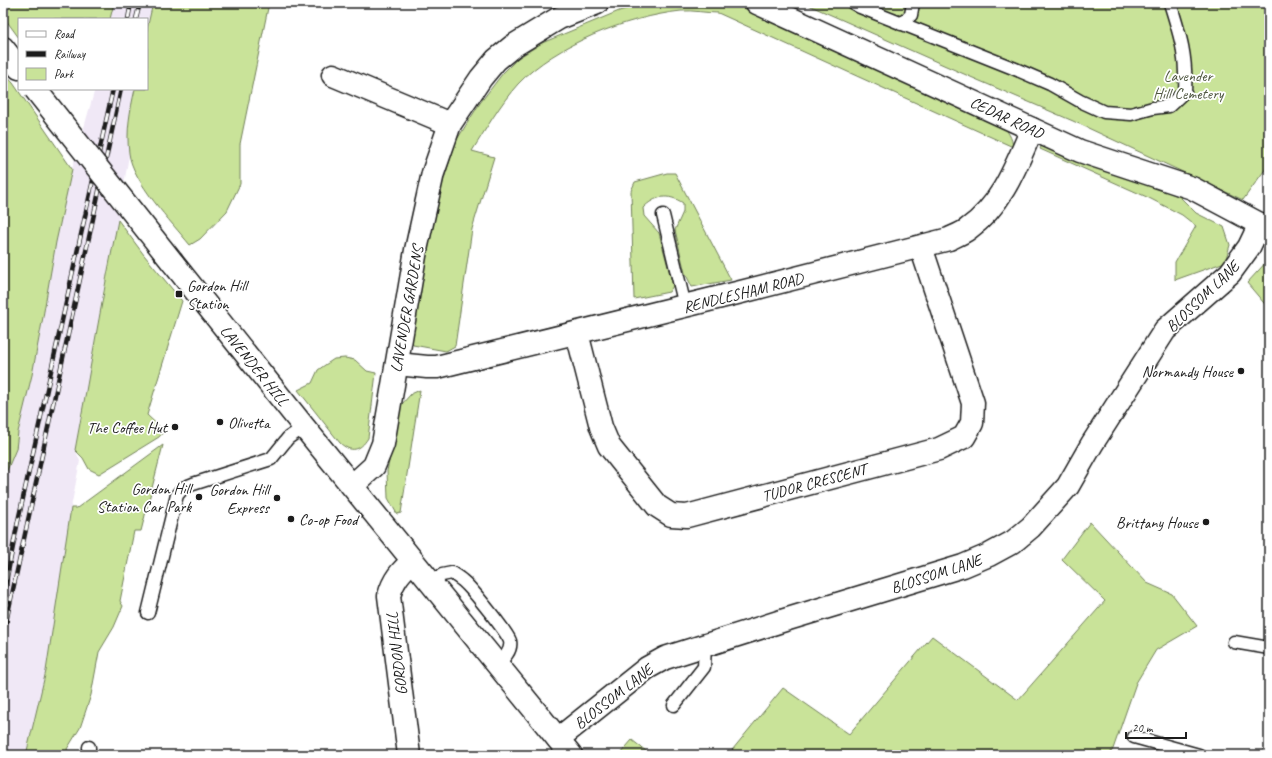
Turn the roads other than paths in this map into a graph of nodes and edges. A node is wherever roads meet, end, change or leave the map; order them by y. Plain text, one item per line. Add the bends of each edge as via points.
1 (597, 3) edge
2 (757, 3) edge
3 (853, 3) edge
4 (913, 3) edge
5 (1170, 3) edge
6 (901, 24) junction
7 (3, 48) edge
8 (18, 66) edge
9 (333, 75) dead end
10 (37, 90) edge
11 (450, 124) junction
12 (1032, 129) junction
13 (663, 215) dead end
14 (1264, 226) edge
15 (921, 247) junction
16 (685, 306) junction
17 (577, 333) junction
18 (397, 364) junction
19 (304, 427) junction
20 (352, 486) junction
21 (413, 561) junction
22 (148, 613) dead end
23 (1234, 642) dead end
24 (705, 644) junction
25 (1269, 648) edge
26 (674, 705) dead end
27 (1134, 737) dead end
28 (565, 747) edge
29 (409, 755) edge
30 (1199, 755) edge

1 - 11 street, LAVENDER GARDENS via 559,18 502,55 481,78
2 - 12 street, CEDAR ROAD
3 - 6 lane
4 - 6 lane via 911,15
5 - 6 lane via 1183,44 1185,91 1169,106 1131,114 1104,112 1044,81
7 - 8 street
9 - 11 street
10 - 19 street, LAVENDER HILL, bridge
11 - 18 street, LAVENDER GARDENS via 433,173 416,250
12 - 14 street, CEDAR ROAD via 1080,151 1192,188
12 - 15 street, RENDLESHAM ROAD via 1000,198 984,216 967,230 949,239
13 - 16 lane
14 - 24 street, BLOSSOM LANE via 1230,273 1165,330 1068,486 1031,527 1013,542 964,566
15 - 16 street, RENDLESHAM ROAD
15 - 17 street, TUDOR CRESCENT via 973,403 972,422 964,437 939,449 687,516 672,515 657,506 609,446 601,427
16 - 17 street, RENDLESHAM ROAD
17 - 18 street, RENDLESHAM ROAD via 437,367
18 - 20 street, LAVENDER GARDENS via 383,444 374,466
19 - 20 street, LAVENDER HILL
19 - 22 lane via 288,438 271,459 193,484 183,488 177,495
20 - 21 street, LAVENDER HILL
21 - 28 street, LAVENDER HILL
21 - 29 street, GORDON HILL via 397,576 389,596
23 - 25 lane
24 - 26 lane via 704,667
24 - 28 street, BLOSSOM LANE via 665,658 647,668
27 - 30 lane

